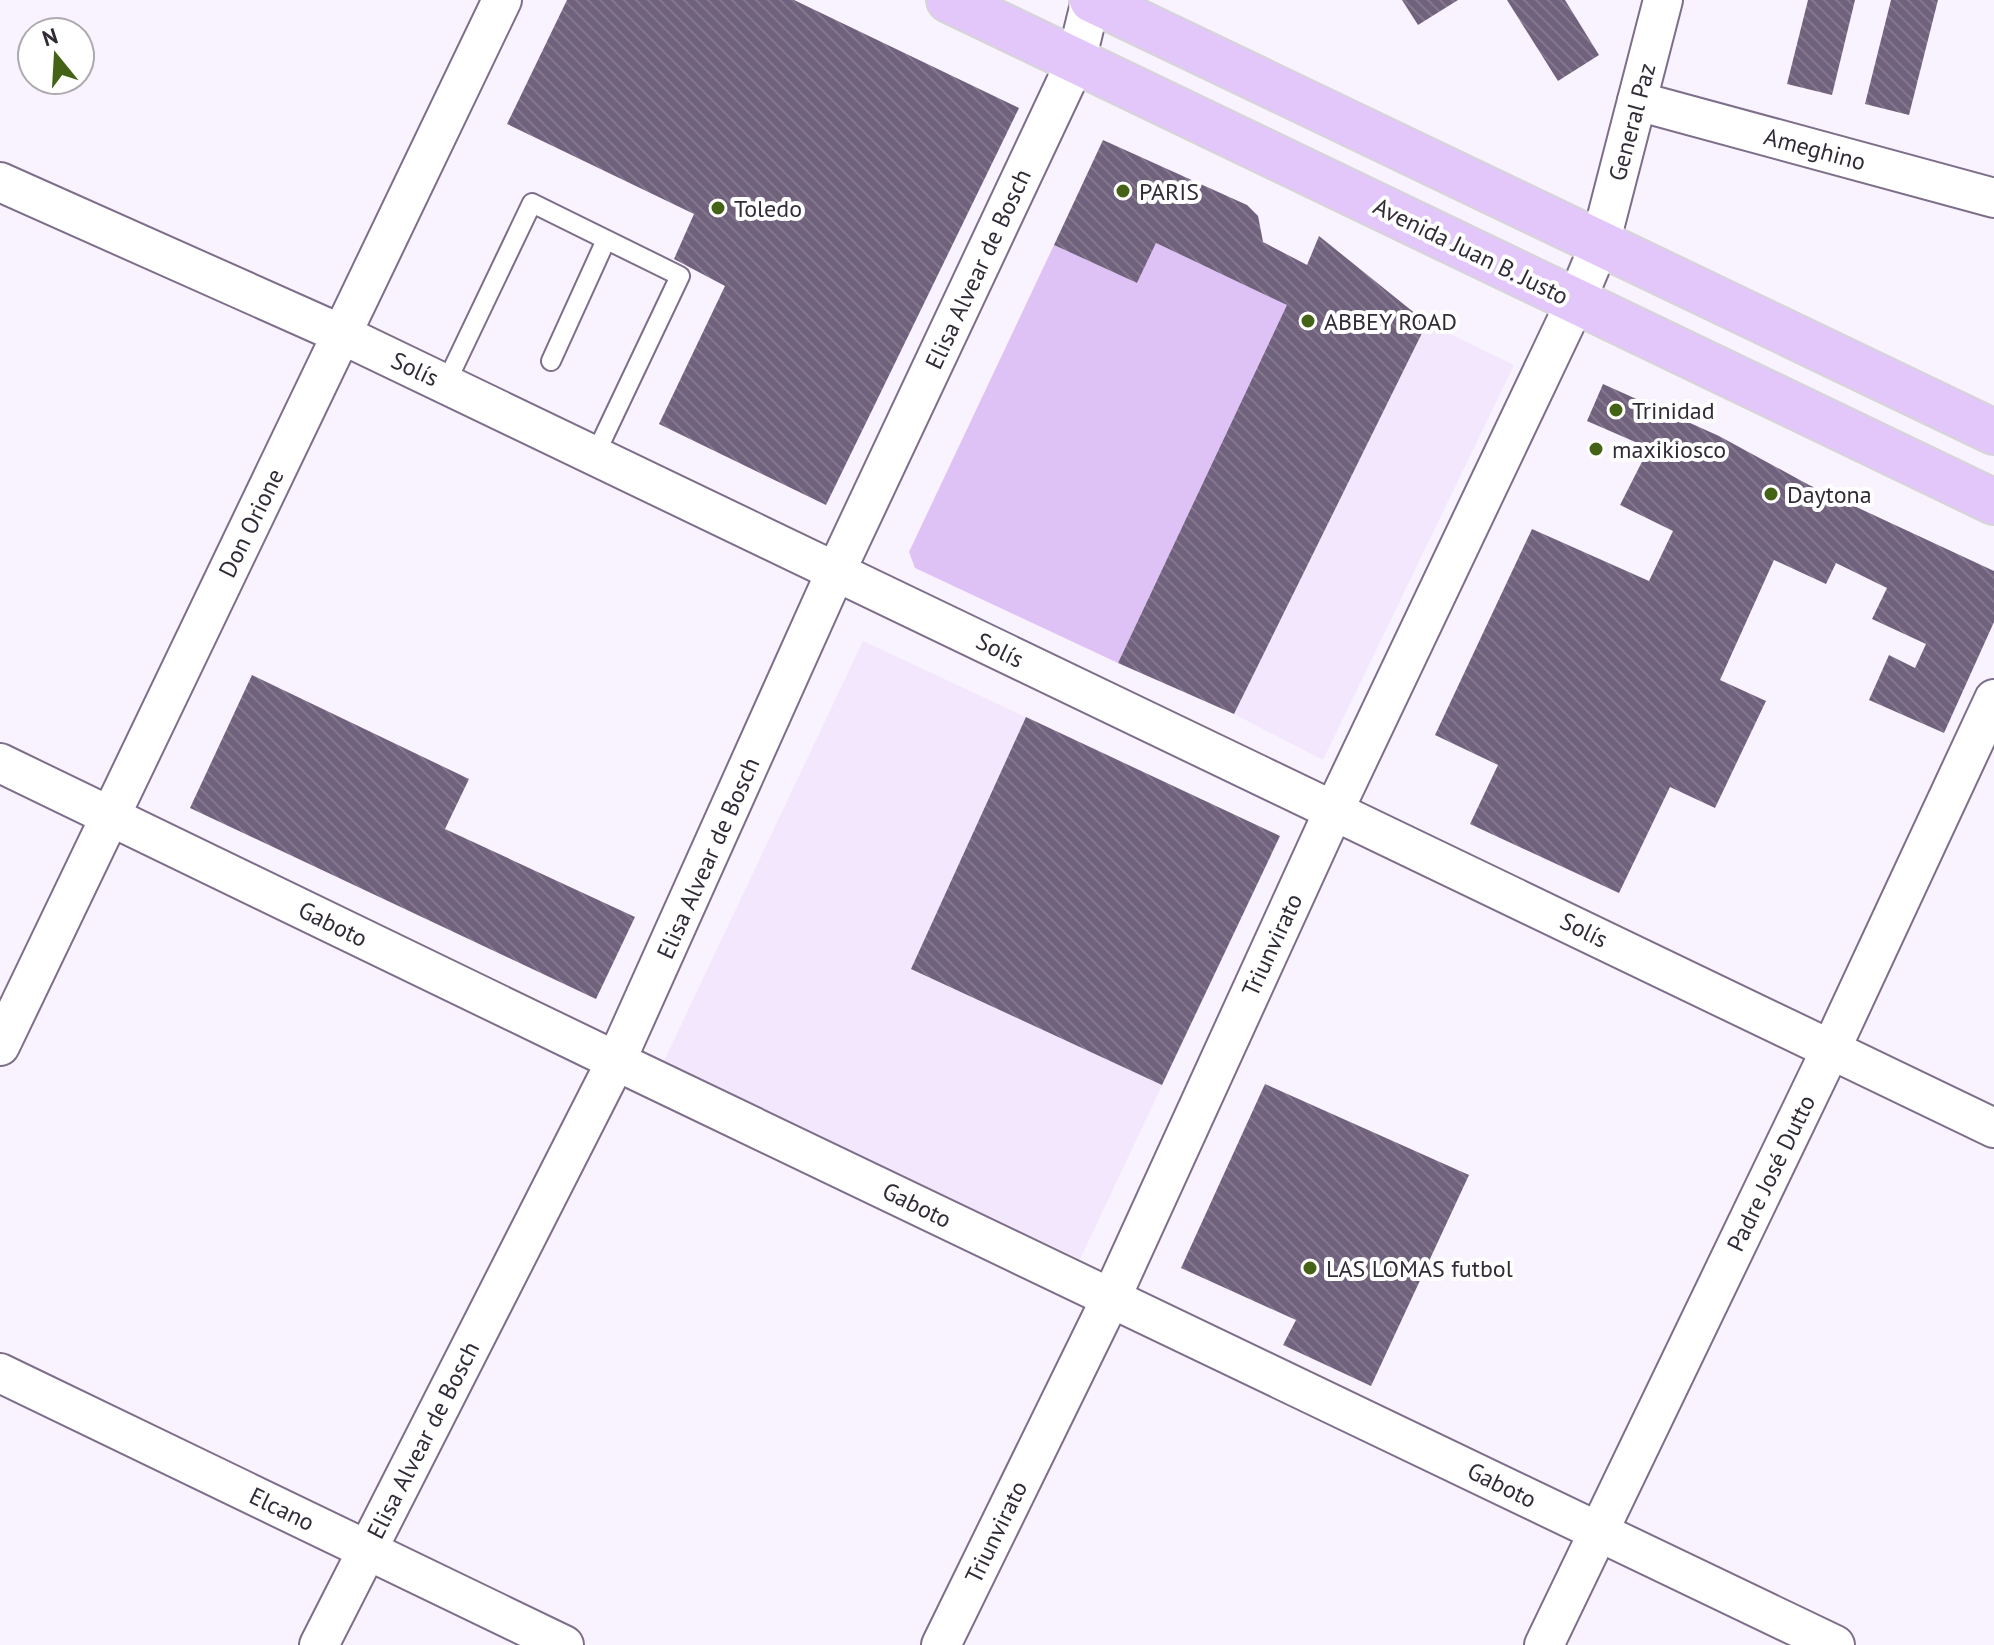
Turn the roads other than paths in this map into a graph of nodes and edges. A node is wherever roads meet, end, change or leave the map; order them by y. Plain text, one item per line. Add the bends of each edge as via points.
1 (502, 0) edge
2 (949, 0) edge
3 (1092, 0) edge
4 (1663, 0) edge
5 (1076, 61) junction
6 (1637, 101) junction
7 (0, 182) edge
8 (1994, 198) edge
9 (606, 240) junction
10 (1600, 244) junction
11 (1576, 301) junction
12 (341, 334) junction
13 (551, 361) dead end
14 (446, 383) junction
15 (1994, 432) edge
16 (595, 455) junction
17 (1994, 502) edge
18 (836, 571) junction
19 (1994, 699) edge
20 (0, 763) edge
21 (1334, 810) junction
22 (111, 815) junction
23 (0, 1046) edge
24 (1831, 1049) junction
25 (616, 1061) junction
26 (1994, 1128) edge
27 (1111, 1298) junction
28 (0, 1373) edge
29 (1599, 1532) junction
30 (367, 1551) junction
31 (319, 1645) edge
32 (564, 1645) edge
33 (941, 1645) edge
34 (1544, 1645) edge
35 (1835, 1645) edge

1 - 12 street, Don Orione
2 - 5 main road, Avenida Juan B. Justo
3 - 5 street, Elisa Alvear de Bosch
3 - 10 main road
4 - 6 street, General Paz
5 - 11 main road, Avenida Juan B. Justo
5 - 18 street, Elisa Alvear de Bosch
6 - 8 street, Ameghino
6 - 10 street, General Paz
7 - 12 street, Solís
9 - 13 lane
9 - 14 lane via 532,203
9 - 16 lane via 680,276
10 - 11 street, Triunvirato
10 - 15 main road
11 - 17 main road, Avenida Juan B. Justo
11 - 21 street, Triunvirato
12 - 14 street, Solís
12 - 22 street, Don Orione
14 - 16 street, Solís
16 - 18 street, Solís
18 - 21 street, Solís
18 - 25 street, Elisa Alvear de Bosch
19 - 24 street, Padre José Dutto
20 - 22 street, Gaboto
21 - 24 street, Solís
21 - 27 street, Triunvirato
22 - 23 street, Don Orione
22 - 25 street, Gaboto
24 - 26 street, Solís
24 - 29 street, Padre José Dutto
25 - 27 street, Gaboto
25 - 30 street, Elisa Alvear de Bosch
27 - 29 street, Gaboto
27 - 33 street, Triunvirato
28 - 30 street, Elcano
29 - 34 street, Padre José Dutto
29 - 35 street, Gaboto
30 - 31 street, Elisa Alvear de Bosch
30 - 32 street, Elcano

